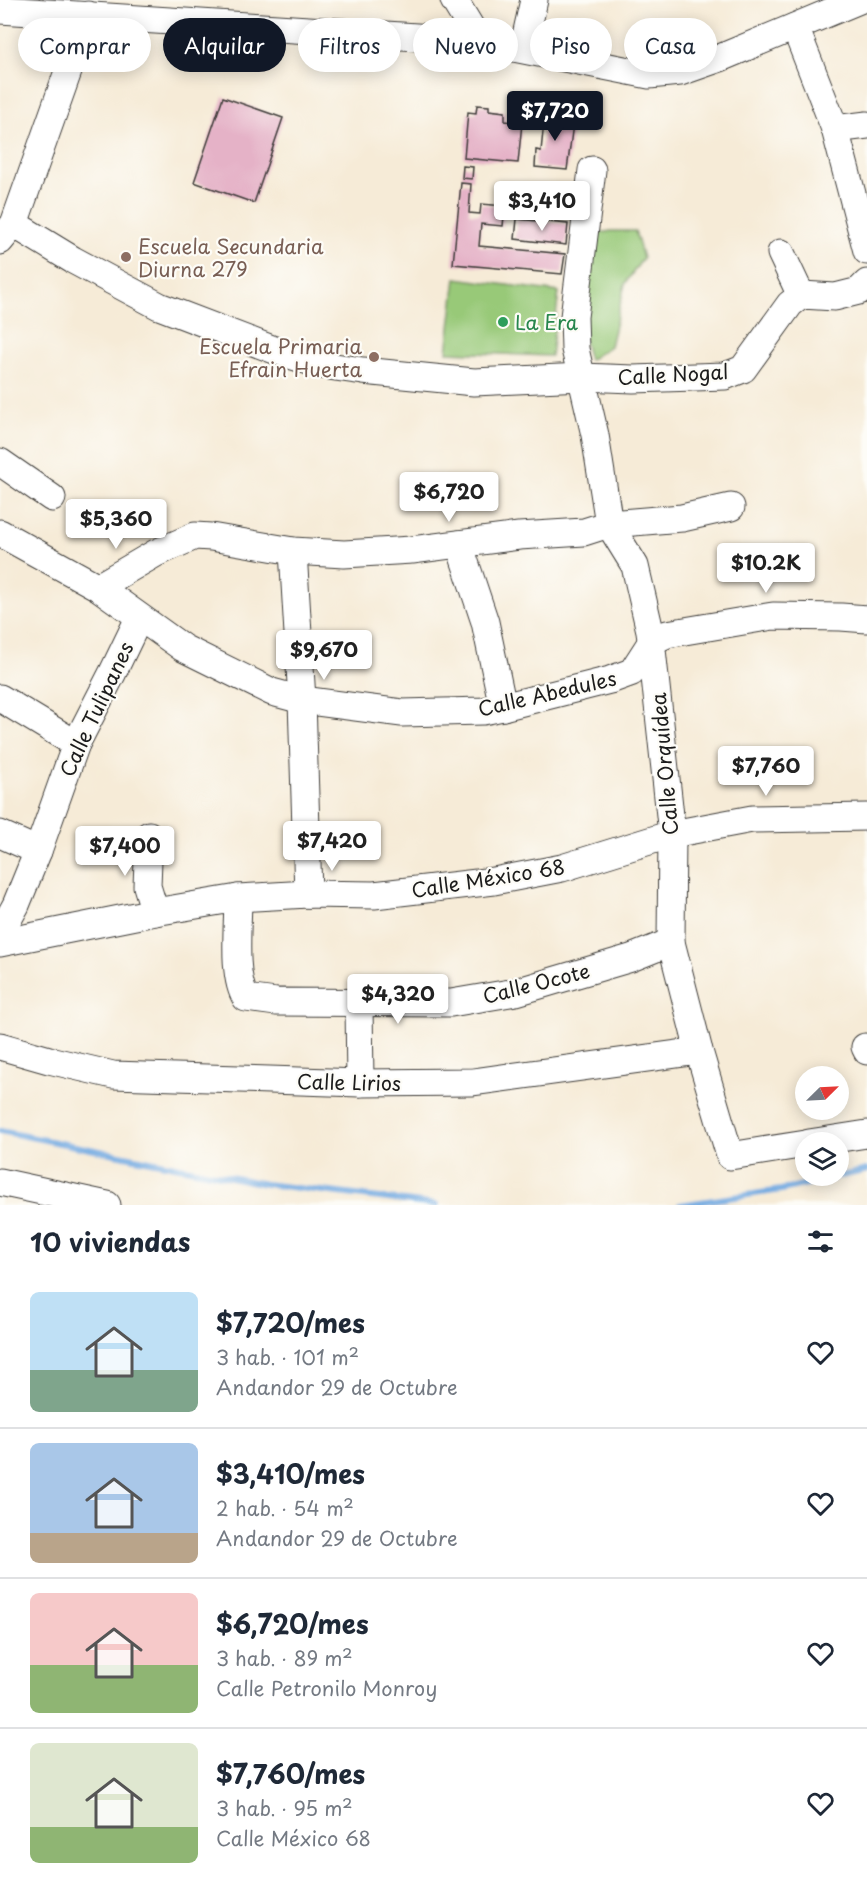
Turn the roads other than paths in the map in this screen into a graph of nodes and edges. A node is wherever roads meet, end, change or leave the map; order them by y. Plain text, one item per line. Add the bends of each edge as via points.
1 (454, 0) edge
2 (534, 0) edge
3 (859, 0) edge
4 (0, 10) edge
5 (88, 15) junction
6 (465, 18) edge
7 (795, 27) junction
8 (413, 37) edge
9 (518, 48) edge
10 (523, 49) junction
11 (867, 125) edge
12 (835, 129) junction
13 (592, 170) dead end
14 (7, 233) edge
15 (867, 250) edge
16 (781, 253) dead end
17 (867, 283) edge
18 (802, 295) junction
19 (582, 377) junction
20 (0, 462) edge
21 (52, 498) dead end
22 (731, 507) dead end
23 (609, 524) junction
24 (0, 533) edge
25 (459, 544) junction
26 (292, 551) junction
27 (98, 587) junction
28 (139, 618) junction
29 (867, 619) edge
30 (652, 641) junction
31 (0, 698) edge
32 (302, 700) junction
33 (503, 707) junction
34 (76, 744) junction
35 (867, 817) edge
36 (0, 834) edge
37 (672, 834) junction
38 (148, 835) dead end
39 (38, 851) junction
40 (308, 894) junction
41 (238, 898) junction
42 (155, 912) junction
43 (0, 934) edge
44 (671, 942) junction
45 (0, 943) edge
46 (359, 1003) junction
47 (0, 1046) edge
48 (699, 1051) junction
49 (360, 1083) junction
50 (867, 1134) edge
51 (849, 1137) edge
52 (795, 1145) edge
53 (2, 1188) edge
54 (107, 1205) edge

1 - 6 street
2 - 10 street
3 - 7 street
4 - 5 street
5 - 8 street
5 - 14 street
7 - 10 street via 680,72 649,75
7 - 12 street
9 - 10 street
11 - 12 street
12 - 15 street
13 - 19 street, Calle Orquídea via 574,316 575,349
14 - 19 street, Calle Nogal via 73,260 159,306 321,365 474,382
16 - 18 street
17 - 18 street via 860,291 835,297
18 - 19 street, Calle Nogal via 790,304 743,369 724,376
19 - 23 street, Calle Orquídea
20 - 21 street
22 - 23 street via 682,518
23 - 25 street via 584,532
23 - 30 street, Calle Orquídea via 635,566
24 - 27 street, Calle Abedules
25 - 26 street via 344,554
25 - 33 street via 485,622
26 - 27 street via 195,536 156,553
26 - 32 street
27 - 28 street, Calle Abedules
28 - 32 street, Calle Abedules via 183,648 272,692
28 - 34 street, Calle Tulipanes
29 - 30 street via 773,616 667,634
30 - 33 street, Calle Abedules via 632,672
30 - 37 street, Calle Orquídea
31 - 34 street
32 - 33 street, Calle Abedules via 402,713
32 - 40 street
34 - 39 street, Calle Tulipanes
35 - 37 street, Calle México 68 via 752,819
36 - 39 street
37 - 40 street, Calle México 68 via 562,868 494,881 374,895
37 - 44 street, Calle Orquídea
38 - 42 street via 147,886
39 - 43 street, Calle Tulipanes
40 - 41 street, Calle México 68
41 - 42 street, Calle México 68
41 - 46 street, Calle Ocote via 238,975 246,998
42 - 45 street, Calle México 68
44 - 46 street, Calle Ocote via 516,992 451,1003
44 - 48 street, Calle Orquídea
46 - 49 street
47 - 49 street, Calle Lirios via 113,1075
48 - 49 street, Calle Lirios via 472,1082
48 - 52 street, Calle Orquídea via 730,1156
50 - 51 street
53 - 54 street

